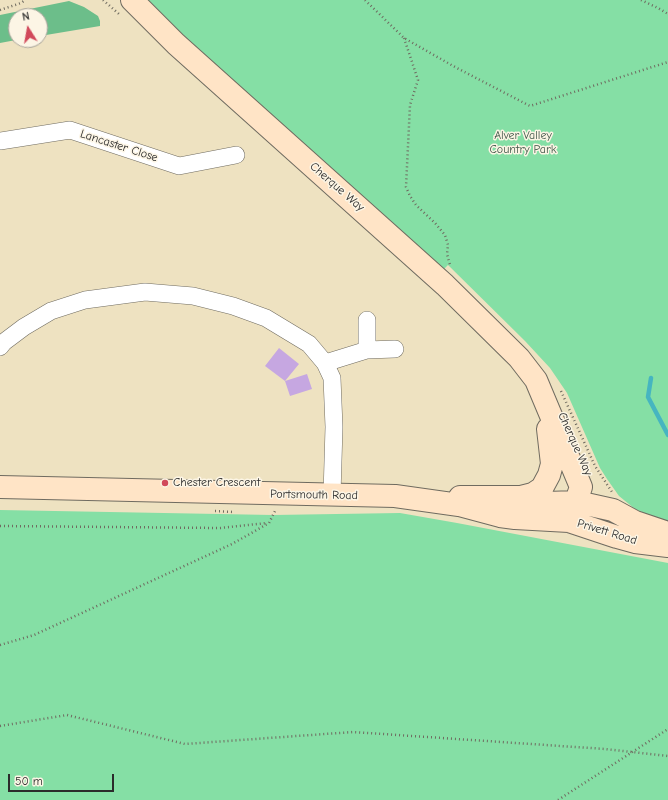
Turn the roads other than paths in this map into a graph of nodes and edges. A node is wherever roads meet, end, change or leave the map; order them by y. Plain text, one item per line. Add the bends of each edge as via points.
1 (126, 8) edge
2 (0, 141) edge
3 (236, 155) dead end
4 (367, 320) dead end
5 (0, 347) edge
6 (395, 349) dead end
7 (367, 350) junction
8 (325, 363) junction
9 (536, 380) junction
10 (545, 402) junction
11 (551, 454) junction
12 (0, 487) edge
13 (332, 495) junction
14 (395, 496) junction
15 (613, 510) junction
16 (573, 511) junction
17 (668, 533) edge
18 (668, 546) edge

1 - 9 street, Cherque Way via 176,44 445,285 519,358
2 - 3 street, Lancaster Close via 70,130 180,166
4 - 7 street
5 - 8 street via 24,327 51,311 85,300 145,292 193,296 266,318 310,344
6 - 7 street
7 - 8 street
8 - 13 street via 332,378
9 - 10 street, Cherque Way
9 - 15 street, Cherque Way via 545,385 555,398 600,498
10 - 11 street
10 - 16 street, Cherque Way via 581,487
11 - 14 street via 549,475 542,488 533,494 521,497
11 - 16 street
12 - 13 street, Portsmouth Road
13 - 14 street, Portsmouth Road
14 - 16 street, Portsmouth Road via 459,505 515,518
15 - 16 street, Privett Road
15 - 17 street, Privett Road via 635,522
16 - 18 street, Privett Road via 617,537

